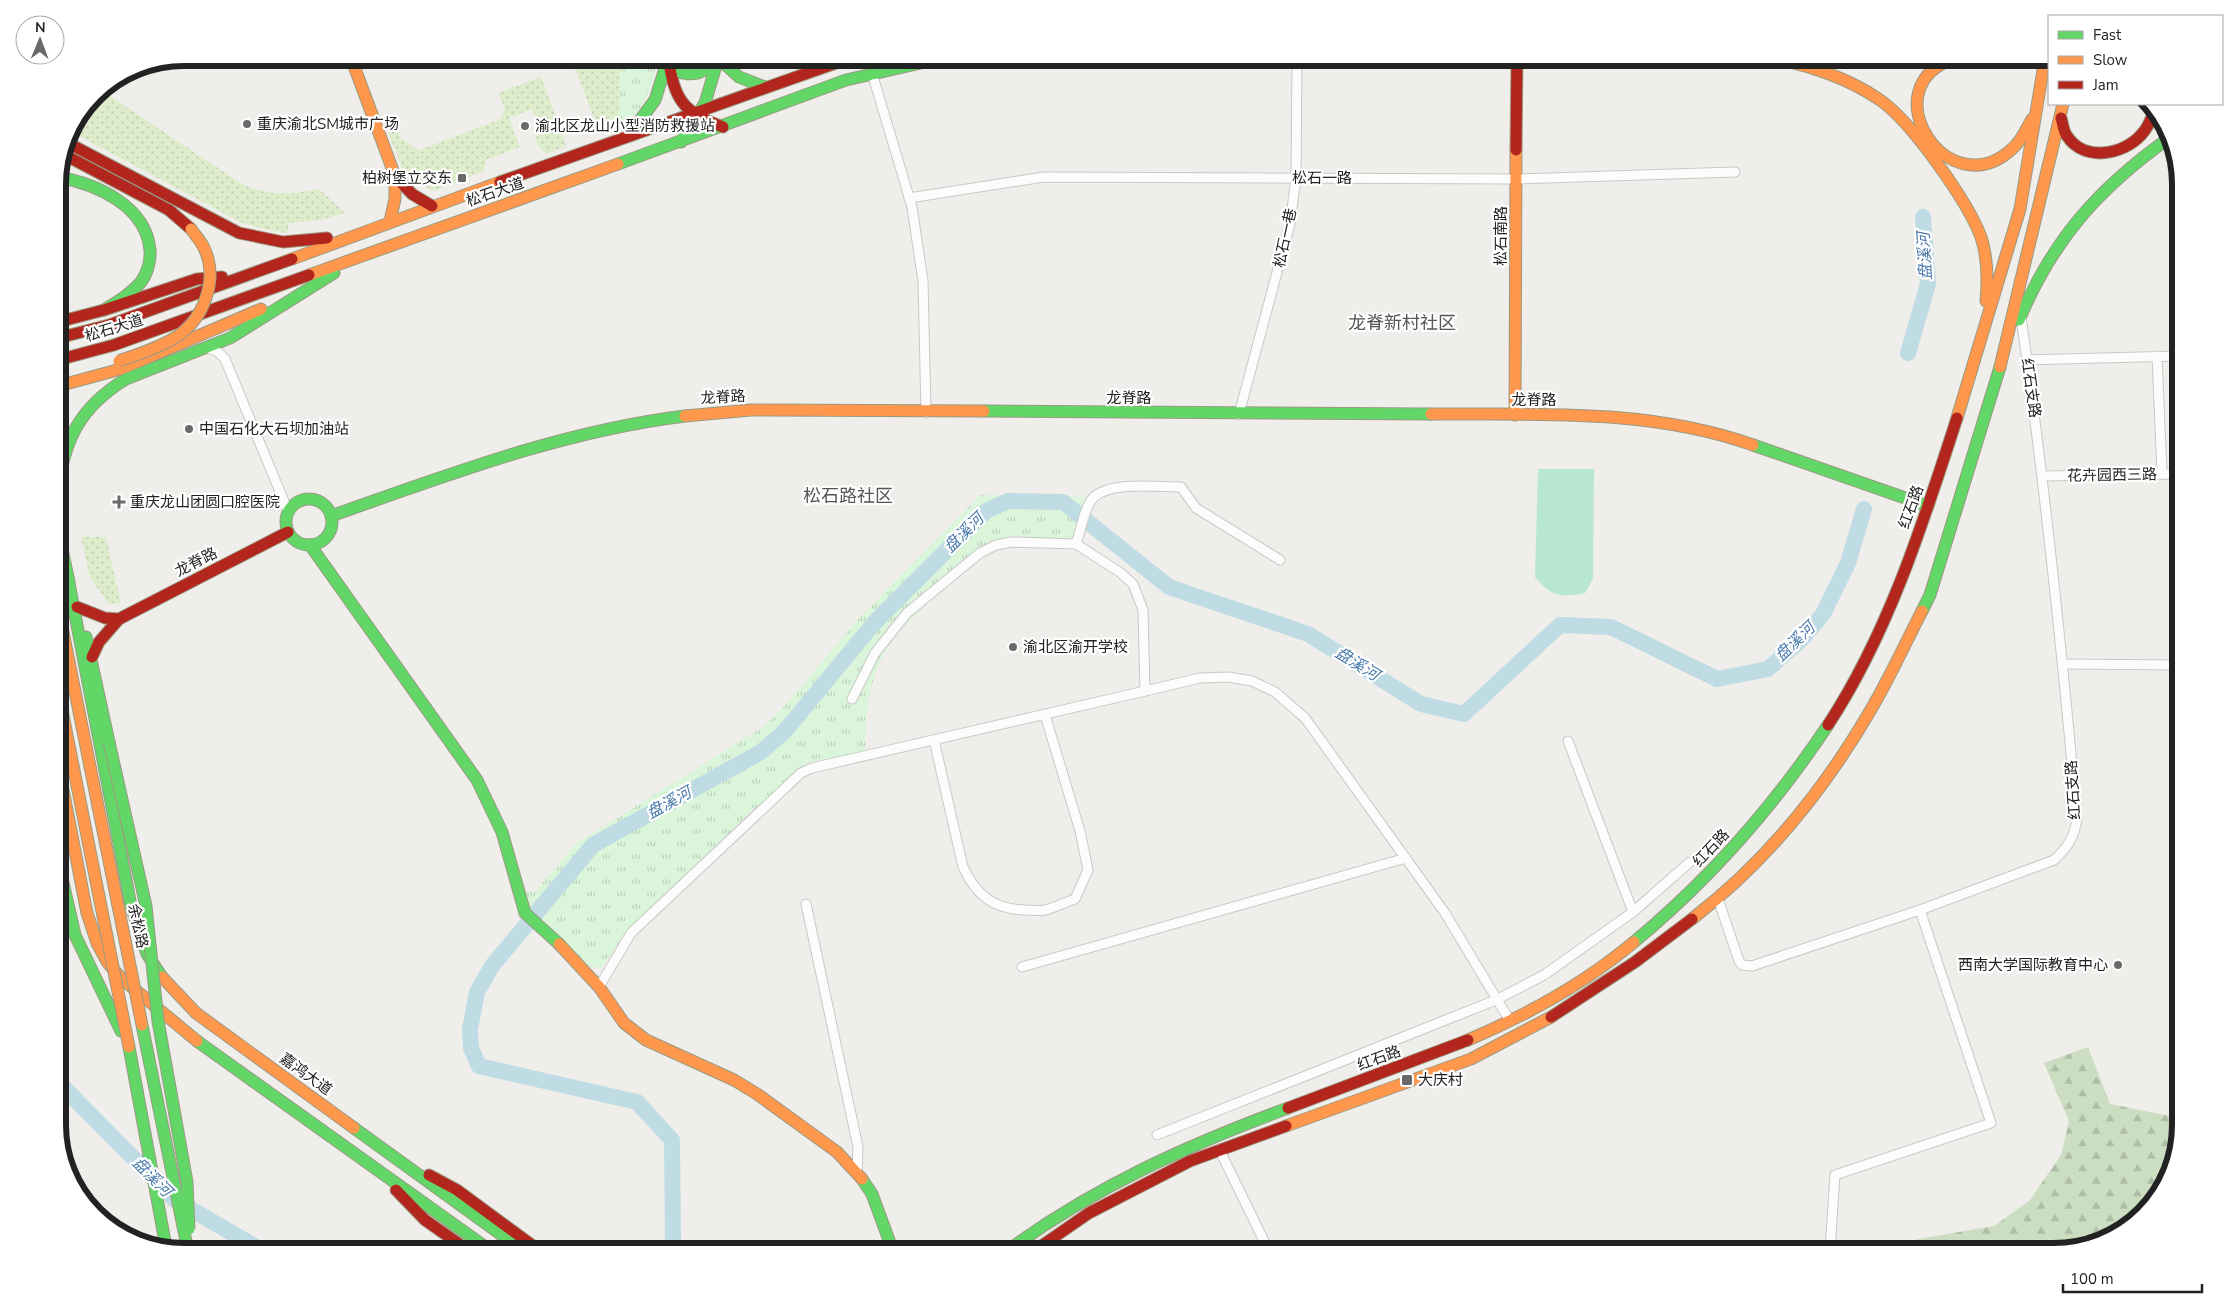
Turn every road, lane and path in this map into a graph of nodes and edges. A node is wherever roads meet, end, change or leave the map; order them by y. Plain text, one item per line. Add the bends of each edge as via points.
1 (354, 66) edge
2 (666, 66) edge
3 (669, 66) edge
4 (672, 66) edge
5 (711, 66) edge
6 (716, 66) edge
7 (726, 66) edge
8 (827, 66) edge
9 (905, 66) edge
10 (1297, 66) edge
11 (1517, 66) edge
12 (1805, 66) edge
13 (1938, 66) edge
14 (2044, 66) edge
15 (872, 73) junction
16 (765, 87) junction
17 (2063, 105) edge
18 (2039, 108) junction
19 (697, 113) junction
20 (2061, 118) junction
21 (2152, 120) edge
22 (723, 126) junction
23 (629, 135) junction
24 (682, 142) junction
25 (2164, 142) edge
26 (73, 146) edge
27 (69, 157) edge
28 (1735, 172) dead end
29 (395, 176) junction
30 (1296, 178) junction
31 (67, 179) edge
32 (1516, 179) junction
33 (909, 198) junction
34 (432, 206) junction
35 (390, 221) junction
36 (364, 232) junction
37 (371, 252) junction
38 (254, 274) junction
39 (325, 278) junction
40 (104, 310) junction
41 (2021, 315) junction
42 (67, 320) edge
43 (67, 336) edge
44 (230, 338) junction
45 (205, 348) junction
46 (2157, 356) junction
47 (2171, 356) edge
48 (67, 358) edge
49 (225, 359) junction
50 (2027, 360) junction
51 (1972, 370) junction
52 (67, 374) edge
53 (1998, 376) junction
54 (67, 384) edge
55 (926, 412) junction
56 (1239, 414) junction
57 (1515, 415) junction
58 (67, 443) edge
59 (2162, 474) junction
60 (2171, 474) edge
61 (2044, 476) junction
62 (1928, 506) junction
63 (288, 511) junction
64 (331, 516) junction
65 (288, 532) junction
66 (1076, 544) junction
67 (310, 545) junction
68 (1280, 560) dead end
69 (67, 573) joint
70 (77, 607) junction
71 (119, 619) junction
72 (67, 651) edge
73 (92, 657) junction
74 (2063, 664) junction
75 (2172, 665) edge
76 (1145, 691) junction
77 (852, 699) dead end
78 (1045, 715) junction
79 (67, 735) edge
80 (934, 740) junction
81 (1568, 741) dead end
82 (67, 810) edge
83 (1406, 858) junction
84 (1690, 862) dead end
85 (1718, 899) junction
86 (67, 900) edge
87 (806, 904) dead end
88 (1920, 910) junction
89 (1633, 912) junction
90 (1022, 967) dead end
91 (599, 987) junction
92 (1496, 1000) junction
93 (1510, 1021) junction
94 (129, 1047) junction
95 (1157, 1135) dead end
96 (1218, 1149) junction
97 (398, 1159) junction
98 (376, 1170) junction
99 (857, 1172) junction
100 (165, 1241) edge
101 (187, 1243) edge
102 (189, 1243) edge
103 (457, 1243) edge
104 (479, 1243) edge
105 (513, 1243) edge
106 (528, 1243) edge
107 (890, 1243) edge
108 (1018, 1243) edge
109 (1047, 1243) edge
110 (1265, 1243) edge
111 (1831, 1243) edge

1 - 29 main road
2 - 23 main road via 655,100
3 - 19 main road via 674,92
4 - 5 main road via 675,71 690,76 706,72
6 - 19 main road via 711,88
7 - 16 main road via 739,78
8 - 16 main road, 松石大道
9 - 15 main road, 松石大道
10 - 30 street, 松石一巷
11 - 32 main road, 松石南路
12 - 51 main road via 1827,72 1882,101 1913,134 1968,207 1979,231 1988,288
13 - 18 main road via 1923,78 1917,116 1932,147 1958,163 1976,165 2006,154 2017,144
14 - 18 main road, 红石路
15 - 22 main road, 松石大道
15 - 33 street
16 - 19 main road, 松石大道
17 - 20 main road
18 - 51 main road, 红石路 via 2019,214
19 - 22 main road
19 - 23 main road, 松石大道
19 - 24 main road
20 - 21 main road via 2066,136 2080,148 2098,152 2117,151 2132,144 2144,134
20 - 53 main road
22 - 24 main road, 松石大道
23 - 34 main road, 松石大道
24 - 37 main road, 松石大道
25 - 41 main road via 2107,187 2081,217 2056,250
26 - 36 main road via 239,233 262,241 289,243
27 - 52 main road, bridge via 169,210 191,229 204,250 210,272 208,296 196,318 178,336 119,361
28 - 32 street, 松石一路
29 - 34 main road via 412,194
29 - 35 main road via 395,199
30 - 32 street, 松石一路
30 - 33 street, 松石一路 via 1044,177
30 - 56 street, 松石一巷 via 1290,224
31 - 40 main road via 86,182 115,198 137,216 147,234 150,264 145,277 132,291
32 - 57 main road, 松石南路
33 - 55 street via 923,280
34 - 35 main road, 松石大道
35 - 36 main road, 松石大道
36 - 38 main road, 松石大道
37 - 39 main road
37 - 48 main road, 松石大道 via 114,345
38 - 40 main road via 197,279
38 - 43 main road, 松石大道 via 109,325
39 - 44 main road
39 - 54 main road via 121,370
40 - 42 main road
41 - 50 street, 红石支路
41 - 53 main road
44 - 45 main road
44 - 49 street
45 - 49 street via 218,352
45 - 58 main road via 110,388 84,411
46 - 47 street
46 - 50 street
46 - 59 street
49 - 63 street
50 - 61 street, 红石支路
51 - 62 main road, 红石路
53 - 85 main road via 1930,595 1900,656 1873,706 1816,791 1762,856
55 - 56 main road, 龙脊路
55 - 64 main road, 龙脊路 via 751,410 692,414 625,425 492,461
56 - 57 main road, 龙脊路
57 - 62 main road, 龙脊路 via 1636,417 1694,426
59 - 60 street, 花卉园西三路
59 - 61 street, 花卉园西三路
61 - 74 street, 红石支路
62 - 93 main road, 红石路 via 1871,648 1792,777 1697,885 1626,950
63 - 64 main road via 300,500 315,500 328,509
63 - 65 main road via 285,525
64 - 67 main road via 328,535 317,544
65 - 67 main road via 297,542
65 - 71 main road, 龙脊路
66 - 68 street via 1094,497 1115,487 1181,487 1196,508
66 - 76 street via 1121,573 1140,596
66 - 77 street via 1012,542 980,553 907,613 875,653
67 - 91 main road via 477,780 502,832 525,913
69 - 70 main road
69 - 97 main road, 嘉鸿大道 via 130,906 138,937 149,960 165,982 196,1013
70 - 71 main road via 105,618
70 - 73 main road
71 - 73 main road via 99,642
72 - 101 main road, 余松路, bridge
73 - 102 main road, bridge via 146,906 158,1021 188,1182
74 - 75 street
74 - 88 street, 红石支路 via 2077,819 2075,834 2067,848 2054,860
76 - 78 street
76 - 83 street via 1200,678 1228,677 1252,681 1275,692 1305,718
78 - 80 street
78 - 80 street via 1080,831 1088,870 1075,899 1045,910 1013,909 992,902 970,883 963,867
79 - 94 main road, 余松路, bridge
80 - 91 street via 812,768 791,781 631,933
81 - 89 street
82 - 98 main road via 87,913 108,963 137,995 181,1030
83 - 90 street
83 - 92 street via 1445,913
84 - 89 street
85 - 88 street, 红石支路 via 1740,961 1747,967
85 - 96 main road via 1635,962 1562,1011 1471,1059
86 - 94 main road, bridge via 75,935
87 - 99 street via 858,1148
88 - 111 street via 1991,1123 1835,1174
89 - 92 street via 1544,974
91 - 99 main road via 624,1023 646,1040 758,1094 837,1152
92 - 93 street
92 - 95 street
93 - 108 main road, 红石路 via 1460,1045 1183,1148 1081,1200
94 - 100 main road, 余松路
96 - 109 main road via 1089,1213
96 - 110 street
97 - 105 main road, 嘉鸿大道
97 - 106 main road, 嘉鸿大道 via 457,1190
98 - 103 main road via 425,1220
98 - 104 main road
99 - 107 main road via 881,1214

